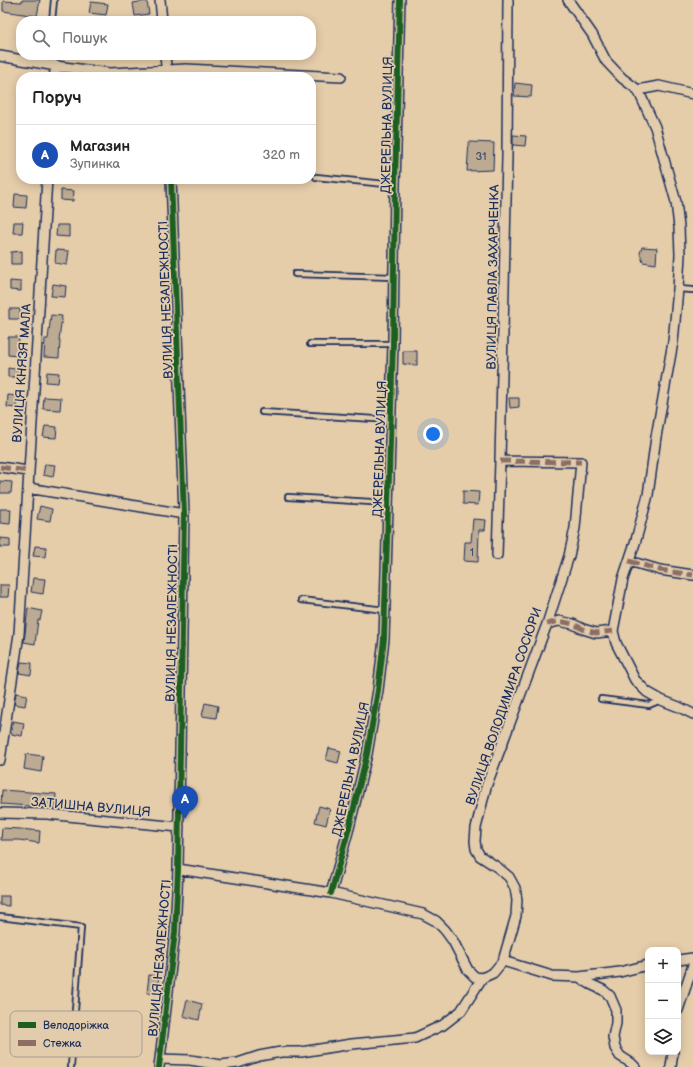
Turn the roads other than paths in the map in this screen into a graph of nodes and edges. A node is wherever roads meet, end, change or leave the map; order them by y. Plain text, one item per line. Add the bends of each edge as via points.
1 (54, 0) edge
2 (160, 0) edge
3 (400, 0) edge
4 (508, 0) edge
5 (568, 0) edge
6 (52, 16) edge
7 (162, 16) edge
8 (0, 56) edge
9 (16, 59) edge
10 (22, 60) edge
11 (54, 60) edge
12 (166, 60) edge
13 (56, 66) junction
14 (55, 72) edge
15 (102, 72) edge
16 (167, 72) edge
17 (175, 72) edge
18 (244, 72) edge
19 (316, 76) edge
20 (340, 77) dead end
21 (638, 90) junction
22 (693, 94) edge
23 (316, 177) dead end
24 (47, 184) edge
25 (171, 184) edge
26 (395, 185) junction
27 (295, 274) dead end
28 (394, 277) junction
29 (678, 289) junction
30 (693, 290) edge
31 (310, 344) dead end
32 (393, 344) junction
33 (262, 412) dead end
34 (391, 420) junction
35 (500, 461) junction
36 (0, 467) edge
37 (28, 471) junction
38 (28, 488) junction
39 (288, 497) dead end
40 (388, 503) junction
41 (184, 514) junction
42 (497, 555) dead end
43 (629, 561) junction
44 (693, 575) edge
45 (301, 600) dead end
46 (385, 610) junction
47 (547, 624) junction
48 (613, 631) junction
49 (601, 699) dead end
50 (661, 700) junction
51 (693, 714) edge
52 (0, 760) edge
53 (0, 813) edge
54 (179, 827) junction
55 (178, 869) junction
56 (331, 893) junction
57 (0, 917) edge
58 (693, 958) edge
59 (681, 960) edge
60 (503, 961) junction
61 (645, 966) edge
62 (693, 966) edge
63 (579, 977) junction
64 (482, 978) junction
65 (681, 1001) edge
66 (75, 1011) edge
67 (672, 1055) edge
68 (72, 1057) edge
69 (160, 1063) edge
70 (71, 1067) edge
71 (635, 1067) edge
72 (670, 1067) edge

1 - 6 lane
2 - 7 street
3 - 26 street, ДЖЕРЕЛЬНА ВУЛИЦЯ
4 - 35 street, ВУЛИЦЯ ПАВЛА ЗАХАРЧЕНКА
5 - 21 street via 592,34 606,61
8 - 9 street
10 - 13 street
11 - 13 lane
12 - 16 street
13 - 14 street
13 - 15 street
17 - 18 street via 186,69
19 - 20 street
21 - 22 street via 659,86
21 - 29 street via 655,127 676,202 680,255
23 - 26 lane
24 - 37 street, ВУЛИЦЯ КНЯЗЯ МАЛА
25 - 41 street, ВУЛИЦЯ НЕЗАЛЕЖНОСТІ
26 - 28 street, ДЖЕРЕЛЬНА ВУЛИЦЯ
27 - 28 lane
28 - 32 street, ДЖЕРЕЛЬНА ВУЛИЦЯ
29 - 30 lane
29 - 43 street via 673,342 648,495
31 - 32 lane
32 - 34 street, ДЖЕРЕЛЬНА ВУЛИЦЯ
33 - 34 lane
34 - 40 street, ДЖЕРЕЛЬНА ВУЛИЦЯ
35 - 42 street, ВУЛИЦЯ ПАВЛА ЗАХАРЧЕНКА
35 - 47 street, ВУЛИЦЯ ВОЛОДИМИРА СОСЮРИ via 582,462 571,549
36 - 37 street
37 - 38 street, ВУЛИЦЯ КНЯЗЯ МАЛА
38 - 41 street
38 - 52 street, ВУЛИЦЯ КНЯЗЯ МАЛА via 19,634
39 - 40 lane
40 - 46 street, ДЖЕРЕЛЬНА ВУЛИЦЯ
41 - 54 street, ВУЛИЦЯ НЕЗАЛЕЖНОСТІ
43 - 44 street via 660,570
43 - 48 street
45 - 46 lane
46 - 56 street, ДЖЕРЕЛЬНА ВУЛИЦЯ via 382,660 367,754
47 - 48 street via 559,621 596,633
47 - 60 street, ВУЛИЦЯ ВОЛОДИМИРА СОСЮРИ via 486,787 476,828 476,849 480,856 509,877 515,888 516,916
48 - 50 street via 616,643 635,680 647,692
49 - 50 lane via 649,704
50 - 51 street
53 - 54 street, ЗАТИШНА ВУЛИЦЯ via 47,814
54 - 55 street, ВУЛИЦЯ НЕЗАЛЕЖНОСТІ
55 - 56 street
55 - 69 street, ВУЛИЦЯ НЕЗАЛЕЖНОСТІ via 176,932
56 - 64 street via 423,914 436,921 453,940 468,970 475,977
57 - 66 lane via 81,927
58 - 59 street
60 - 63 street via 552,976
60 - 64 street via 492,973
61 - 63 street
62 - 65 street
63 - 71 street via 610,996 616,1010 613,1037 616,1048 620,1056
64 - 69 street via 461,1011 443,1025 415,1038 301,1052 281,1052 221,1065 190,1060
67 - 72 street
68 - 70 lane

